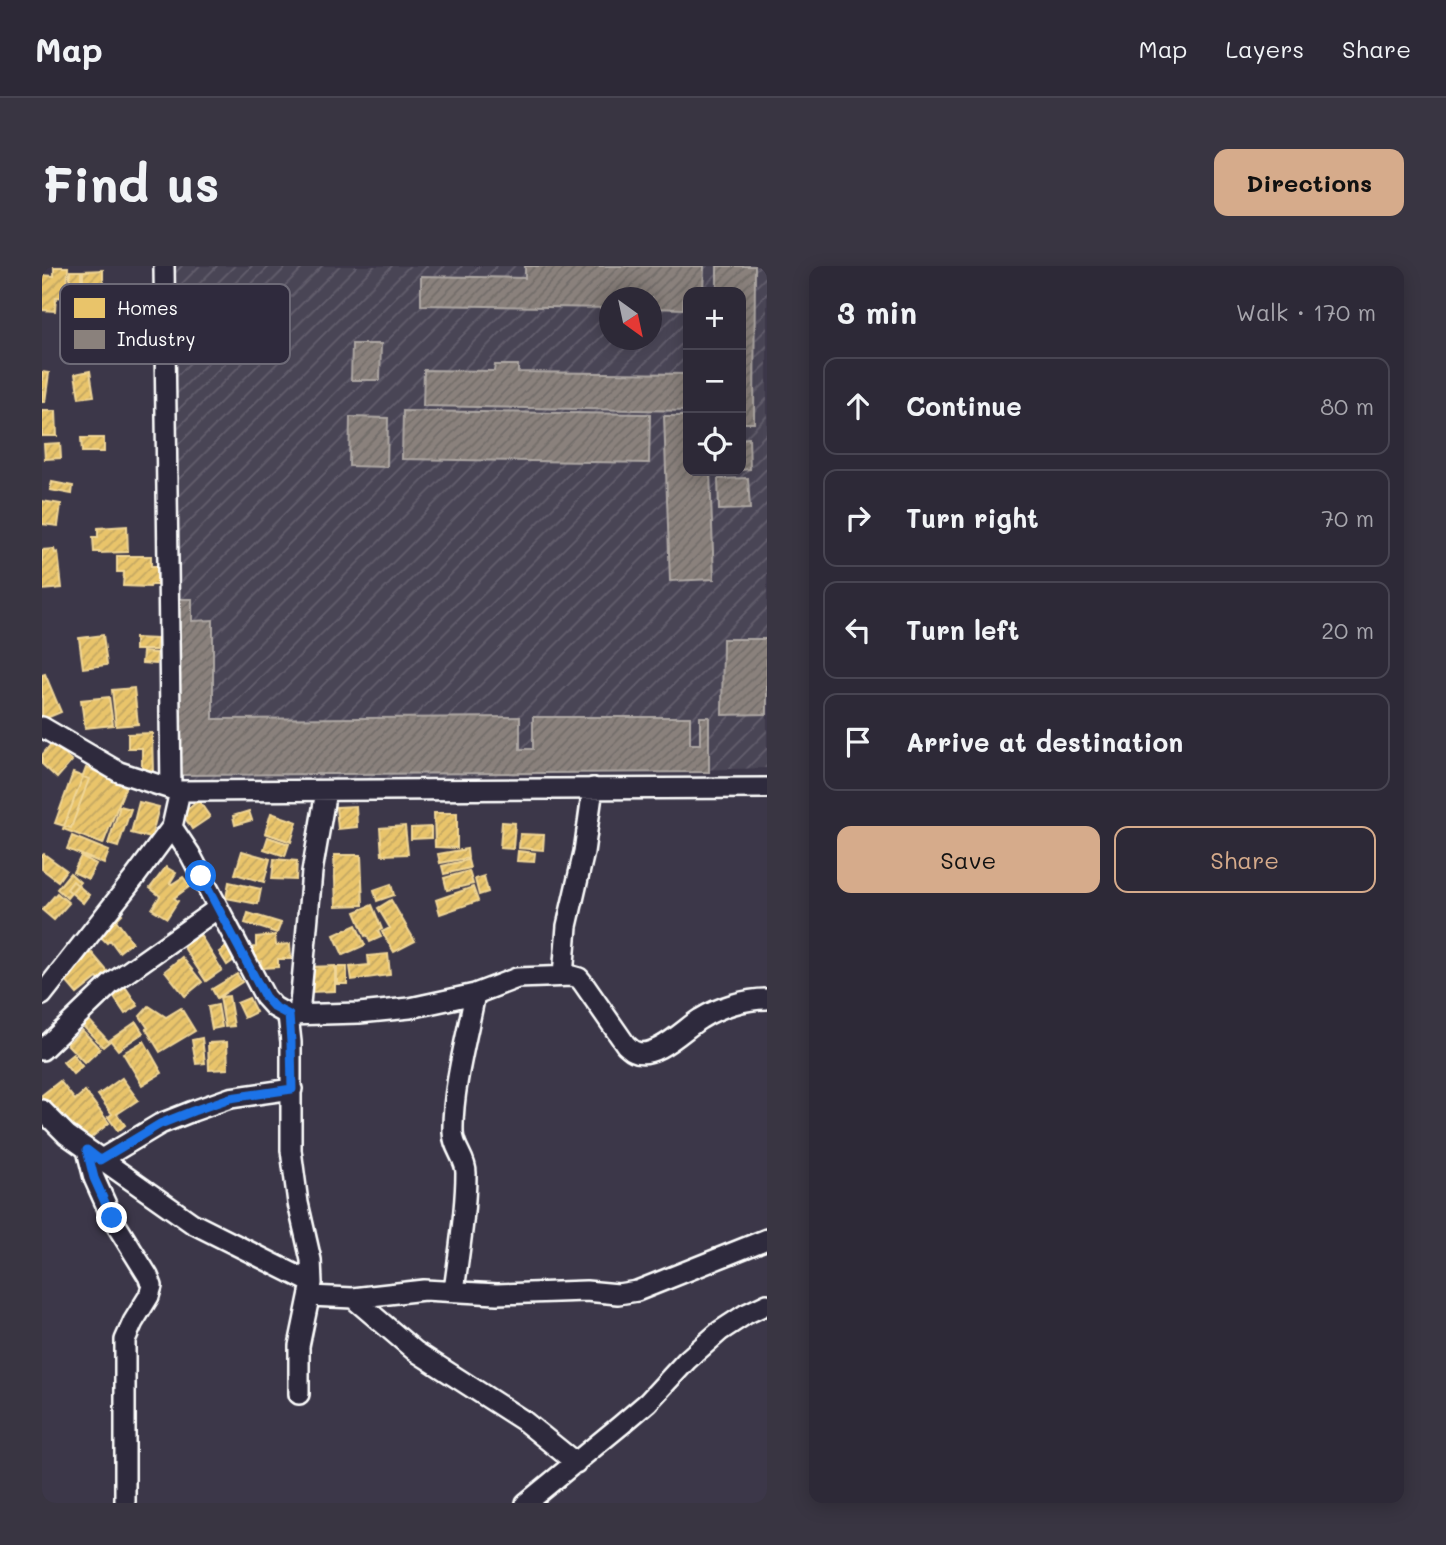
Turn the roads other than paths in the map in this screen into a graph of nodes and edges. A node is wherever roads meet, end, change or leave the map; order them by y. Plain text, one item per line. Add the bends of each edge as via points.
1 (164, 266) edge
2 (164, 284) edge
3 (166, 364) edge
4 (42, 727) edge
5 (593, 788) junction
6 (767, 788) edge
7 (175, 790) junction
8 (326, 791) junction
9 (172, 827) junction
10 (218, 908) junction
11 (563, 976) junction
12 (475, 994) junction
13 (42, 995) edge
14 (767, 999) edge
15 (294, 1015) junction
16 (42, 1050) edge
17 (292, 1089) junction
18 (42, 1110) edge
19 (94, 1155) junction
20 (767, 1239) edge
21 (311, 1289) junction
22 (454, 1291) junction
23 (353, 1298) junction
24 (767, 1304) edge
25 (299, 1394) dead end
26 (576, 1463) junction
27 (125, 1503) edge
28 (526, 1503) edge

1 - 2 street
3 - 7 street
4 - 7 street via 119,772
5 - 6 street
5 - 8 street
5 - 11 street via 567,926
7 - 8 street
7 - 9 street
8 - 15 street
9 - 10 street
9 - 13 street
10 - 15 street via 268,1002
10 - 16 street via 112,983
11 - 12 street via 517,978
11 - 14 street via 579,978 635,1052 662,1047 722,1008
12 - 15 street via 410,1008
12 - 22 street via 453,1120 455,1147 466,1169
15 - 17 street
17 - 19 street via 230,1098
17 - 21 street via 291,1150 312,1260
18 - 19 street
19 - 21 street via 192,1223
19 - 27 street via 94,1178 152,1286 125,1340
20 - 22 street via 618,1294
21 - 23 street
21 - 25 street via 299,1346
22 - 23 street
23 - 26 street via 415,1350 524,1421
24 - 26 street via 720,1331 648,1402
26 - 28 street

